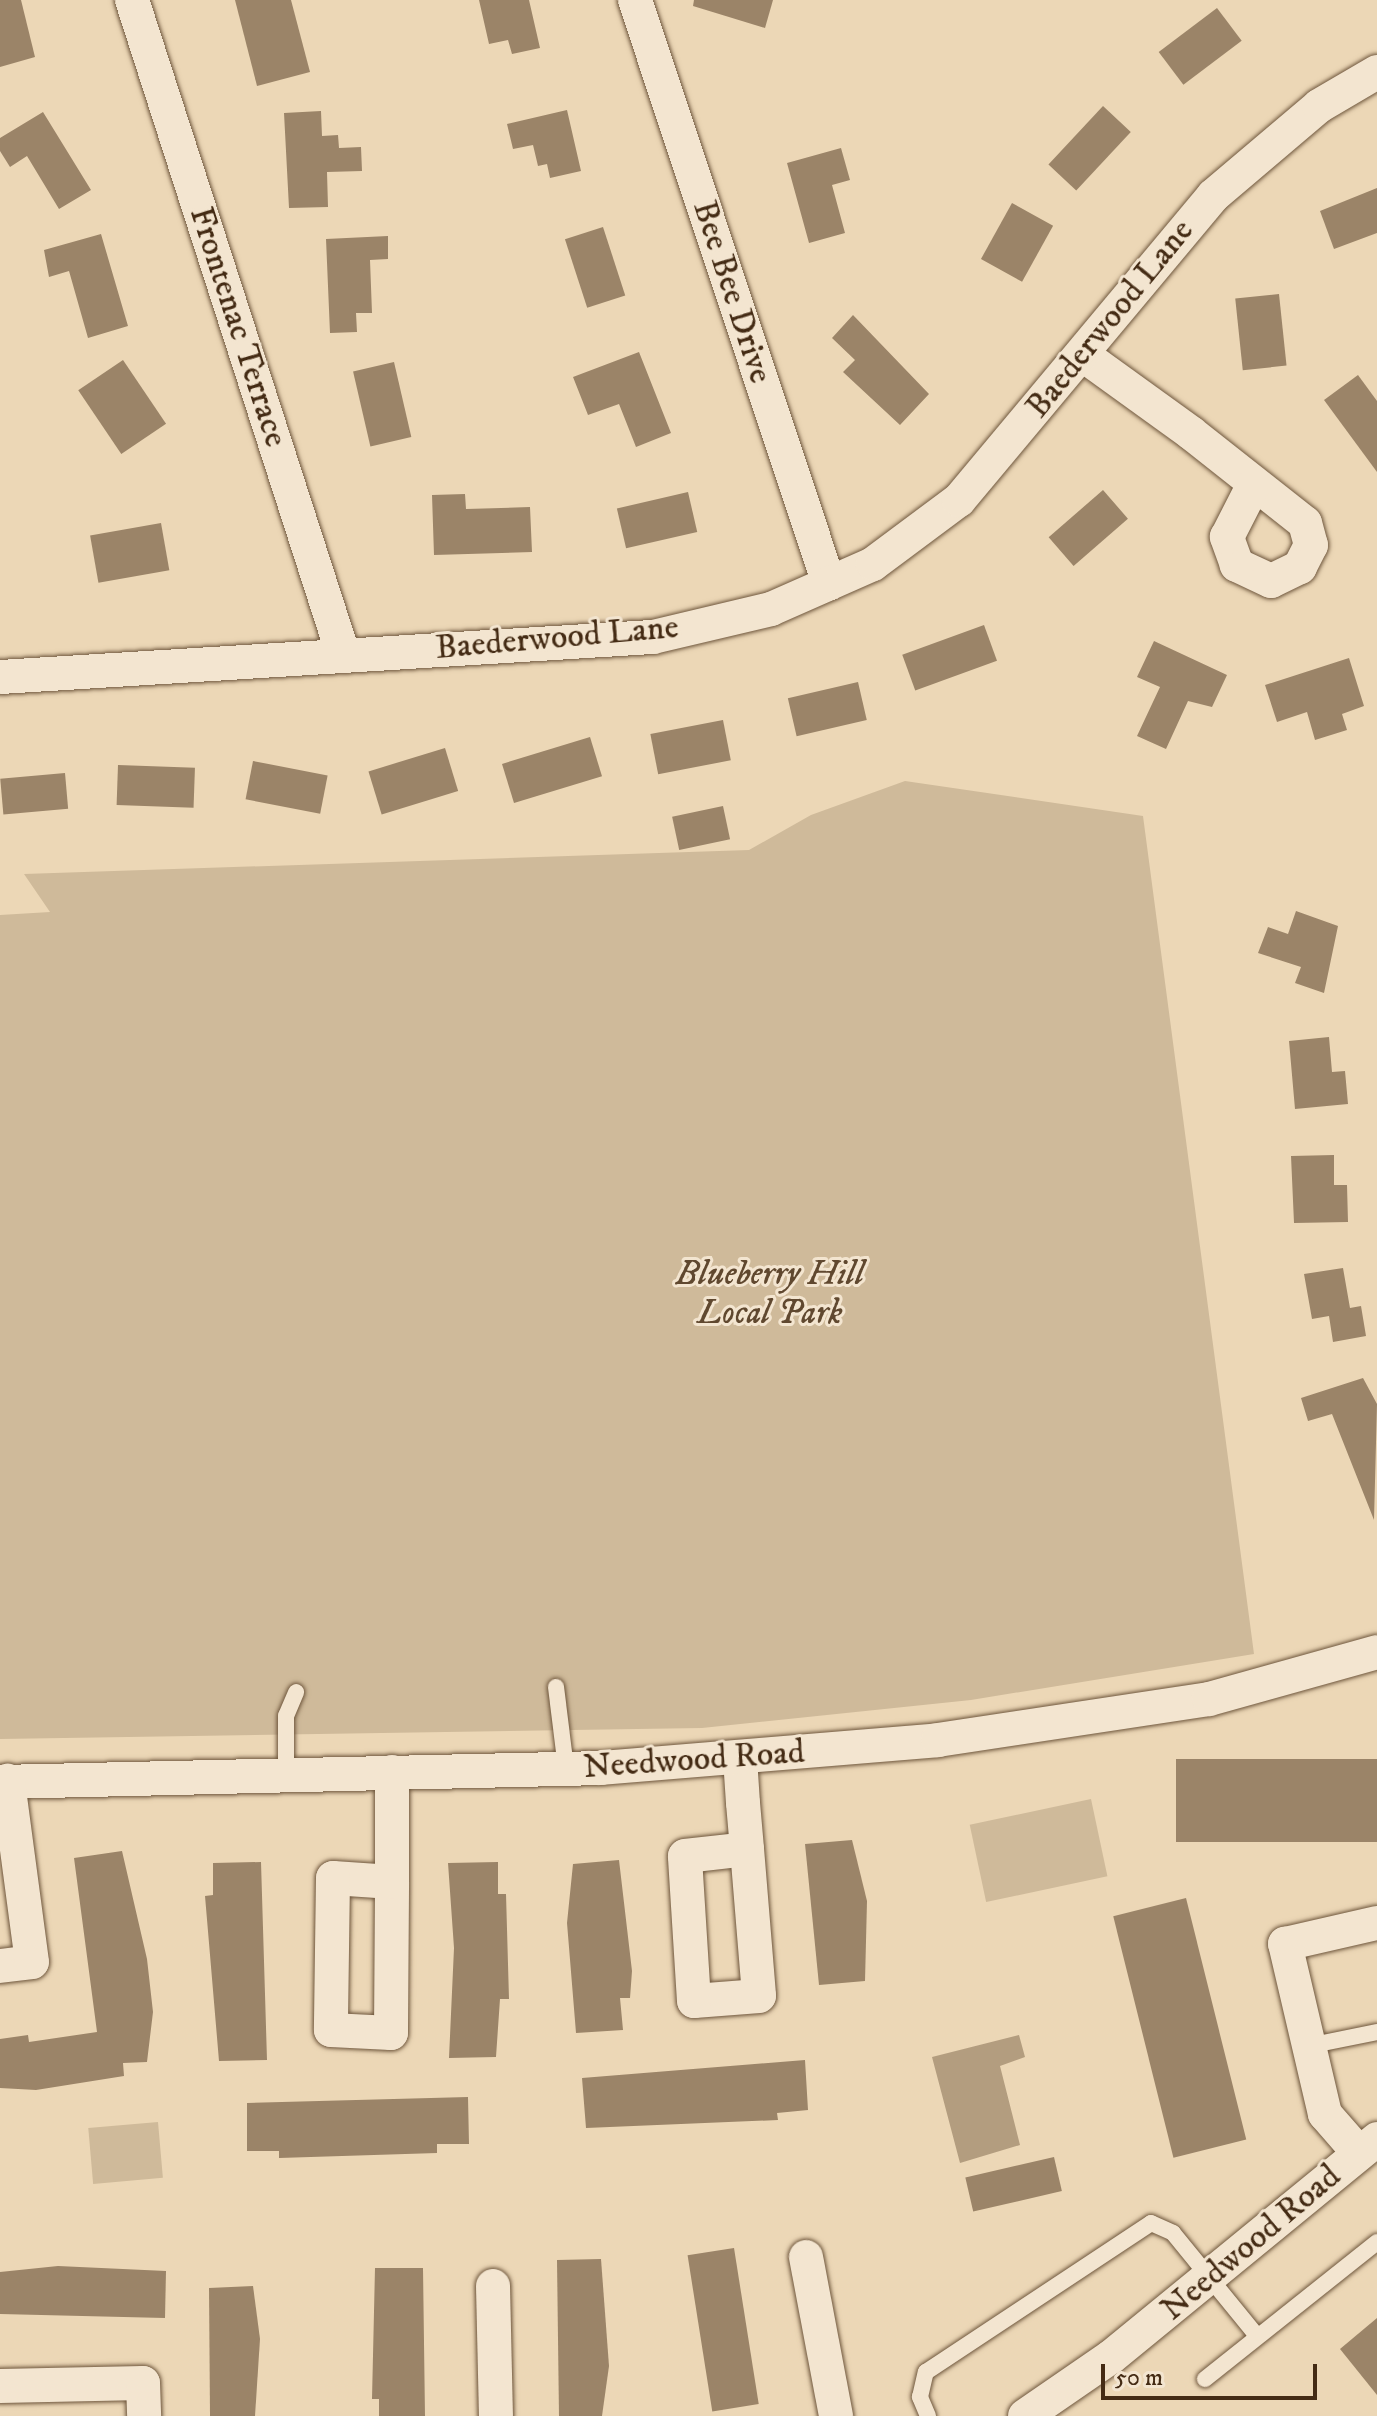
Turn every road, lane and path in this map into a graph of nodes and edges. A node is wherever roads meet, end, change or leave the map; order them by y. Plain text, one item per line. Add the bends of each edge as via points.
1 (132, 0) edge
2 (635, 0) edge
3 (1377, 72) edge
4 (1083, 355) junction
5 (1254, 484) dead end
6 (829, 584) junction
7 (343, 654) junction
8 (0, 677) edge
9 (1377, 1652) edge
10 (556, 1687) dead end
11 (296, 1692) dead end
12 (740, 1758) junction
13 (566, 1769) junction
14 (392, 1772) junction
15 (286, 1775) junction
16 (4, 1781) edge
17 (747, 1849) dead end
18 (392, 1882) dead end
19 (1377, 1923) edge
20 (0, 1966) edge
21 (1377, 2032) edge
22 (1308, 2046) junction
23 (1368, 2146) edge
24 (1377, 2242) edge
25 (806, 2257) dead end
26 (1209, 2279) junction
27 (493, 2286) dead end
28 (1257, 2336) junction
29 (1205, 2379) dead end
30 (0, 2386) edge
31 (144, 2416) edge
32 (496, 2416) edge
33 (836, 2416) edge
34 (928, 2416) edge
35 (1025, 2416) edge

1 - 7 street, Frontenac Terrace
2 - 6 street, Bee Bee Drive
3 - 4 street, Baederwood Lane via 1319,106 1213,196 1160,251
4 - 5 street
4 - 6 street, Baederwood Lane via 959,500 873,564
6 - 7 street, Baederwood Lane via 771,609 653,637
7 - 8 street, Baederwood Lane
9 - 12 street, Needwood Road via 1209,1699 938,1740
10 - 13 lane
11 - 15 lane via 286,1716
12 - 13 street, Needwood Road
12 - 17 street
13 - 14 street, Needwood Road
14 - 15 street, Needwood Road
14 - 18 street
15 - 16 street, Needwood Road
16 - 20 street via 32,1962
19 - 22 street, Needwood Road via 1285,1944
21 - 22 lane
22 - 23 street, Needwood Road via 1325,2114
23 - 26 street, Needwood Road
24 - 28 lane
25 - 33 street
26 - 28 lane
26 - 34 lane via 1173,2233 1151,2223 1134,2227 926,2372 920,2397
26 - 35 street, Needwood Road
27 - 32 street
28 - 29 lane
30 - 31 street via 143,2383

